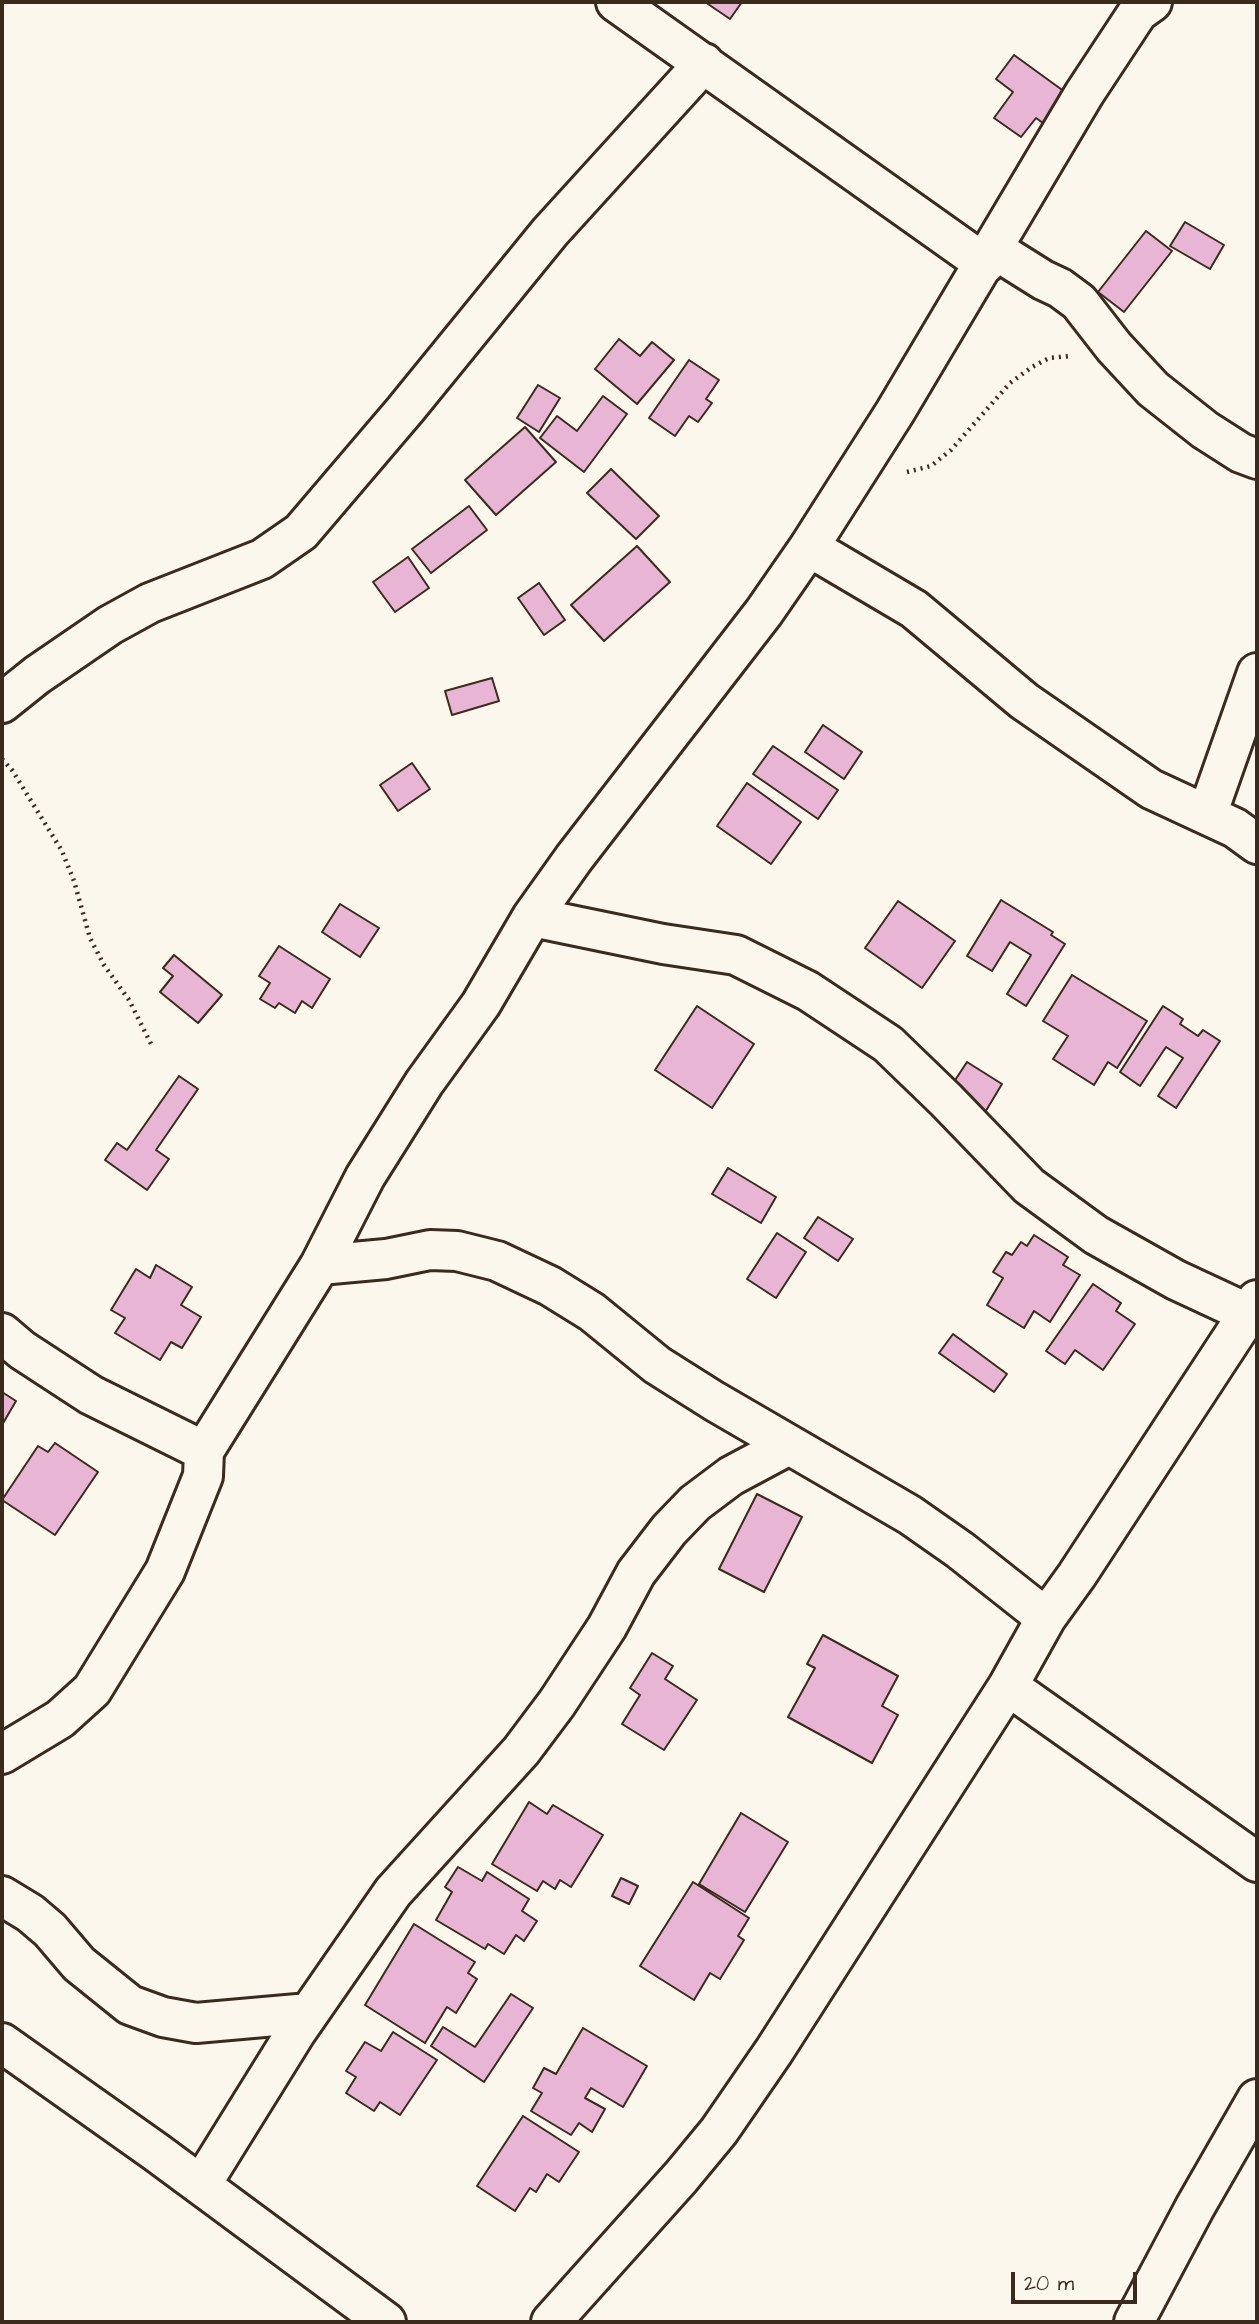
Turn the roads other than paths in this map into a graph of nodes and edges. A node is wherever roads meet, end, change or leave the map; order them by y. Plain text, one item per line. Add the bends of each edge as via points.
1 (616, 2) edge
2 (1152, 2) edge
3 (704, 63) junction
4 (988, 256) junction
5 (1257, 460) edge
6 (809, 547) junction
7 (1257, 674) edge
8 (2, 703) edge
9 (1207, 815) junction
10 (1257, 844) edge
11 (532, 917) junction
12 (320, 1265) junction
13 (1253, 1307) edge
14 (2, 1333) edge
15 (789, 1445) junction
16 (204, 1451) junction
17 (1046, 1618) junction
18 (1009, 1686) junction
19 (2, 1754) edge
20 (1257, 1862) edge
21 (2, 1896) edge
22 (309, 2013) junction
23 (2, 2043) edge
24 (1257, 2099) edge
25 (201, 2185) junction
26 (386, 2322) edge
27 (551, 2322) edge
28 (1134, 2322) edge

1 - 3 street
2 - 4 street via 1138,12
3 - 4 street
3 - 8 street via 550,232 302,533 262,559 150,603 110,625
4 - 5 street via 1060,288 1079,302 1153,389 1177,410
4 - 6 street
6 - 9 street via 915,609 1024,701 1151,789
6 - 11 street
7 - 9 street
9 - 10 street
11 - 12 street via 481,1004 365,1177
11 - 13 street via 736,956 808,991 888,1044 1030,1186 1096,1235 1176,1280
12 - 15 street via 430,1250 497,1261 592,1312 657,1364
12 - 16 street
13 - 17 street
14 - 16 street via 91,1395
15 - 17 street via 909,1515
15 - 22 street via 731,1476 669,1530 636,1573 557,1703 521,1751 393,1892
16 - 19 street via 203,1476 166,1572 92,1690 60,1719
17 - 18 street
18 - 20 street
18 - 27 street via 719,2130
21 - 22 street via 50,1930 79,1964 130,2005 196,2023
22 - 25 street
23 - 25 street
24 - 28 street
25 - 26 street

